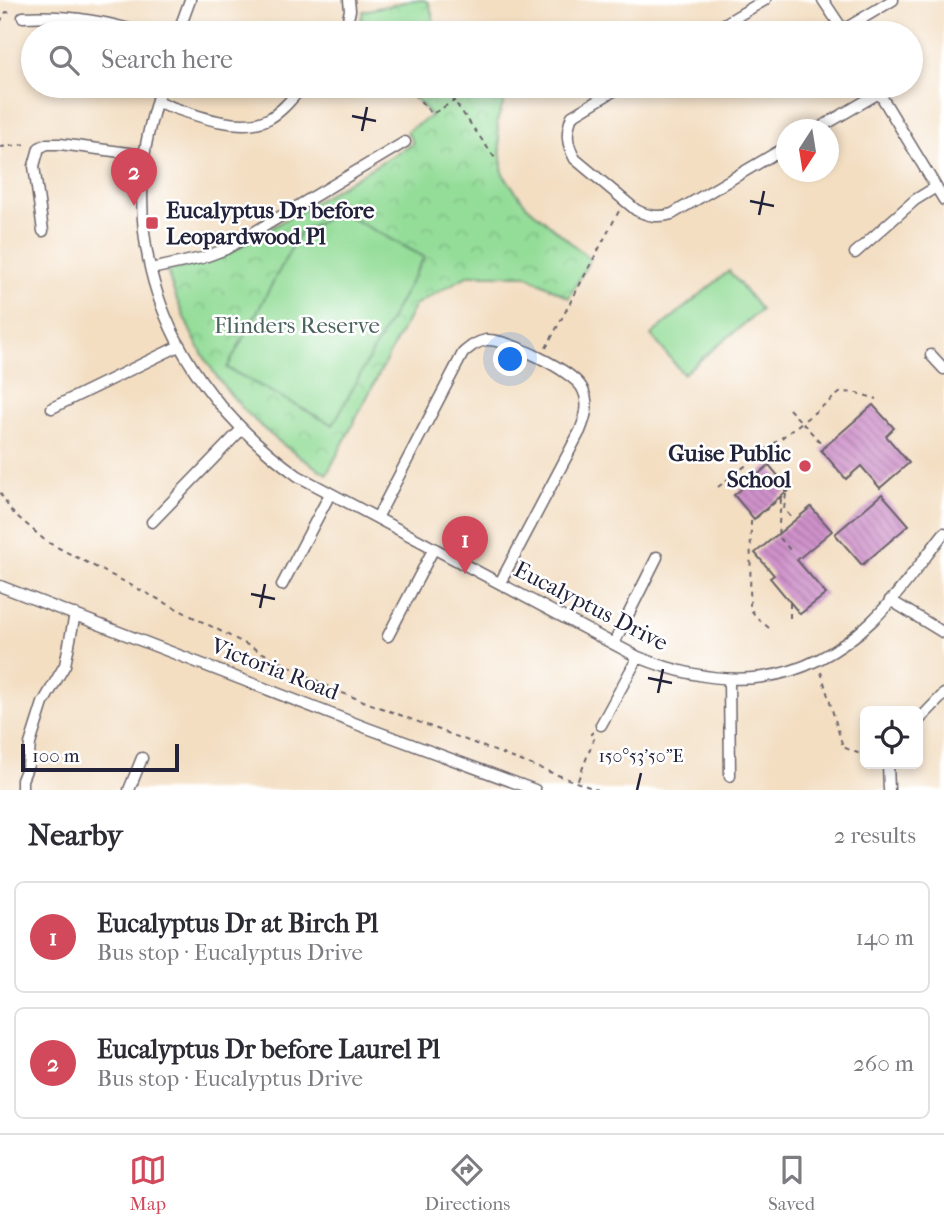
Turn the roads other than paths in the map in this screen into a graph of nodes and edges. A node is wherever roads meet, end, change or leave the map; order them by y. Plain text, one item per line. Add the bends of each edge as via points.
1 (190, 0) edge
2 (349, 0) edge
3 (765, 0) edge
4 (823, 0) edge
5 (893, 0) edge
6 (23, 17) road end
7 (98, 21) edge
8 (182, 21) edge
9 (348, 21) edge
10 (729, 21) edge
11 (837, 21) edge
12 (861, 21) edge
13 (158, 98) edge
14 (291, 98) edge
15 (602, 98) edge
16 (864, 98) edge
17 (882, 98) edge
18 (157, 102) junction
19 (832, 119) edge
20 (405, 142) dead end
21 (776, 153) edge
22 (144, 155) junction
23 (936, 187) junction
24 (944, 200) edge
25 (43, 231) dead end
26 (855, 253) dead end
27 (151, 270) junction
28 (179, 346) junction
29 (931, 355) dead end
30 (944, 369) edge
31 (52, 408) dead end
32 (241, 430) junction
33 (330, 494) junction
34 (377, 518) junction
35 (152, 522) dead end
36 (944, 533) edge
37 (434, 548) junction
38 (657, 557) dead end
39 (500, 583) junction
40 (282, 585) dead end
41 (0, 586) edge
42 (890, 600) junction
43 (75, 614) junction
44 (944, 633) edge
45 (388, 636) dead end
46 (614, 643) junction
47 (638, 657) junction
48 (729, 680) junction
49 (944, 694) edge
50 (923, 717) edge
51 (601, 725) road end
52 (142, 758) dead end
53 (888, 769) edge
54 (730, 776) dead end
55 (22, 790) edge
56 (129, 790) edge
57 (535, 790) edge
58 (889, 790) edge

1 - 8 street
2 - 9 street
3 - 10 street
4 - 11 street
5 - 12 street
6 - 7 street
13 - 18 street, Eucalyptus Drive
14 - 18 street via 270,118 247,124
15 - 21 street via 572,116 568,148 575,159 647,216 671,214
16 - 19 street
17 - 23 street
18 - 22 street, Eucalyptus Drive
20 - 27 street via 226,250
22 - 25 street via 60,144 39,148 34,166
22 - 27 street, Eucalyptus Drive via 144,222
23 - 24 street
23 - 26 street
27 - 28 street, Eucalyptus Drive
28 - 31 street
28 - 32 street, Eucalyptus Drive
29 - 30 street
32 - 33 street, Eucalyptus Drive via 298,476
32 - 35 street
33 - 34 street, Eucalyptus Drive
33 - 40 street
34 - 37 street, Eucalyptus Drive
34 - 39 street via 463,353 473,344 501,341 540,360 574,378 587,402 586,416
36 - 42 street, Eucalyptus Drive
37 - 39 street, Eucalyptus Drive
37 - 45 street
38 - 46 street
39 - 46 street, Eucalyptus Drive
41 - 43 street, Victoria Road
42 - 44 street
42 - 48 street, Eucalyptus Drive via 858,633 815,661 768,676
43 - 55 street via 65,666 43,703 30,744
43 - 57 street, Victoria Road
46 - 47 street, Eucalyptus Drive
47 - 48 street, Eucalyptus Drive via 667,668
47 - 51 street
48 - 54 street
49 - 50 street
52 - 56 street
53 - 58 street

